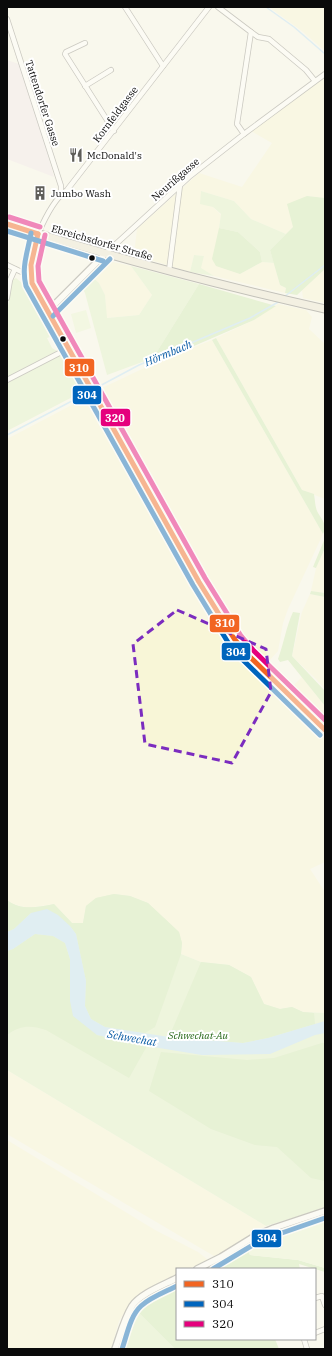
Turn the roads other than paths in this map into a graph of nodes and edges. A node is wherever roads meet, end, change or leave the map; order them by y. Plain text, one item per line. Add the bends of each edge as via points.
1 (125, 7) edge
2 (208, 7) edge
3 (218, 7) edge
4 (7, 19) edge
5 (251, 32) junction
6 (85, 43) dead end
7 (163, 66) junction
8 (111, 70) dead end
9 (325, 74) edge
10 (315, 81) junction
11 (85, 86) junction
12 (114, 131) junction
13 (244, 134) junction
14 (180, 185) junction
15 (61, 194) junction
16 (7, 224) edge
17 (38, 234) junction
18 (106, 254) junction
19 (7, 264) edge
20 (15, 269) junction
21 (169, 271) junction
22 (30, 276) junction
23 (7, 298) edge
24 (325, 309) edge
25 (48, 311) junction
26 (69, 348) junction
27 (7, 380) edge
28 (325, 730) edge
29 (325, 1212) edge
30 (199, 1268) edge
31 (176, 1278) edge
32 (316, 1298) edge
33 (325, 1305) edge
34 (115, 1349) edge

1 - 7 street
2 - 7 street, Kornfeldgasse
3 - 5 street
4 - 15 street, Tattendorfer Gasse via 61,186
5 - 10 street via 258,37 269,39 306,70
5 - 13 street via 237,124
6 - 11 street via 65,54
7 - 12 street, Kornfeldgasse
8 - 11 street
9 - 10 street, Neurißgasse
10 - 13 street, Neurißgasse
11 - 12 street
12 - 15 street, Kornfeldgasse via 67,190
13 - 14 street, Neurißgasse
14 - 18 street, Neurißgasse
14 - 21 street
15 - 17 street, Kornfeldgasse
16 - 17 main road, Ebreichsdorfer Straße
17 - 18 main road, Ebreichsdorfer Straße
17 - 22 street
18 - 21 main road, Ebreichsdorfer Straße
18 - 25 street, Neurißgasse
19 - 20 street
20 - 22 street
20 - 23 street
21 - 24 main road, Ebreichsdorfer Straße
22 - 25 street
25 - 26 street
26 - 27 street
26 - 28 street via 199,582 235,640
29 - 30 street via 255,1236
31 - 34 street via 145,1294 133,1305
32 - 33 street via 322,1296

